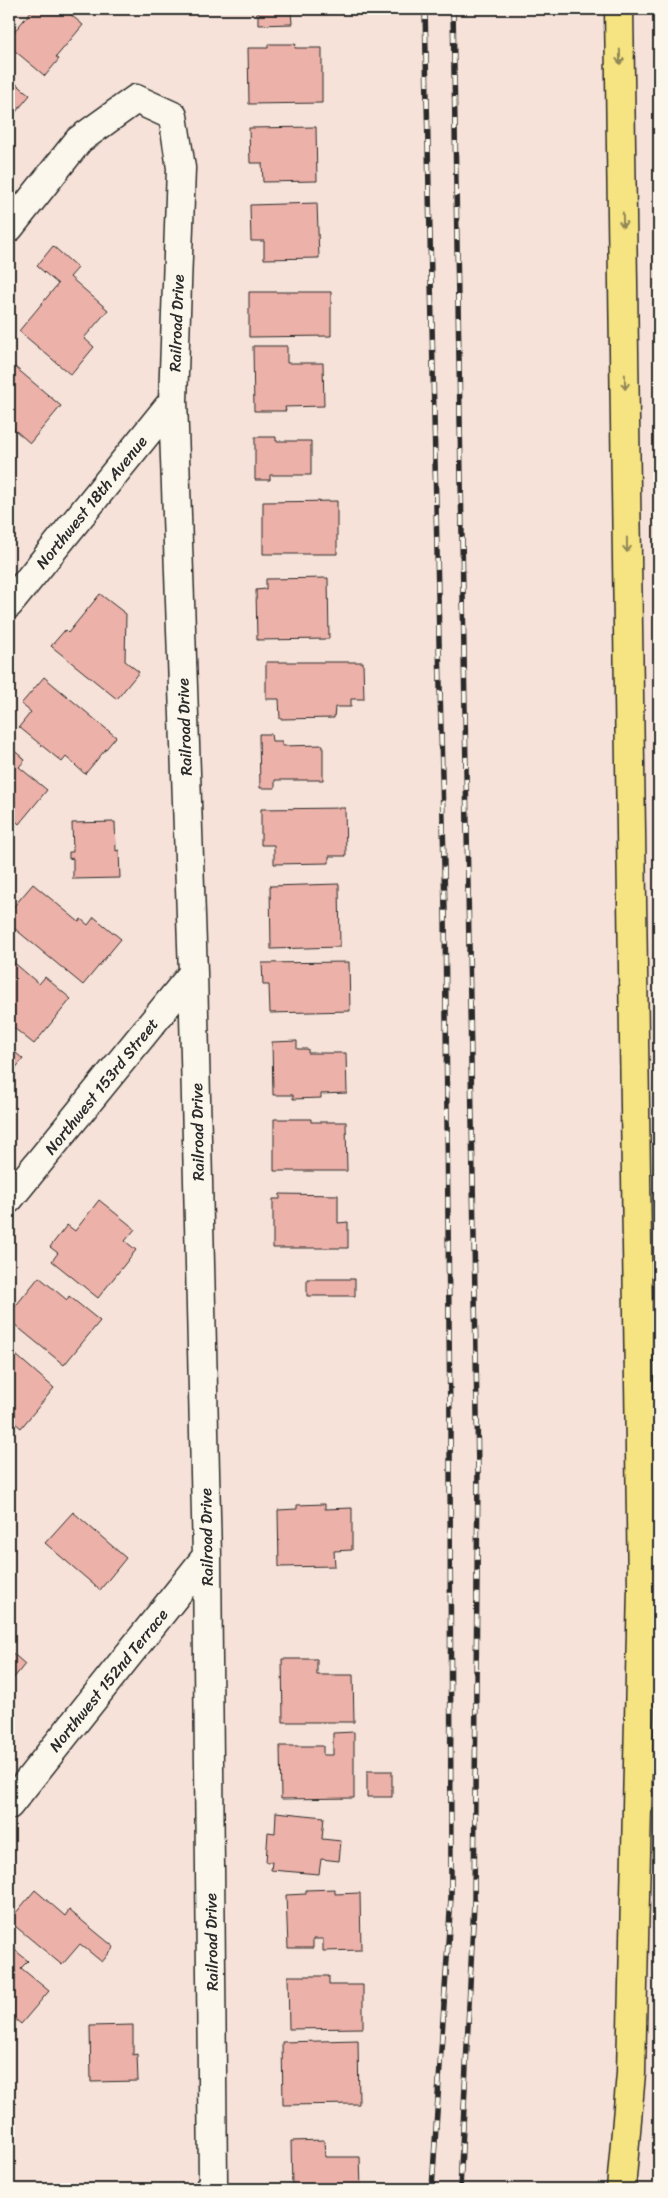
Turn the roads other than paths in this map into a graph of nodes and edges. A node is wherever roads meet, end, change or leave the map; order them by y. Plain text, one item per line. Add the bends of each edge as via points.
1 (620, 9) edge
2 (9, 228) edge
3 (173, 401) junction
4 (9, 604) edge
5 (193, 974) junction
6 (9, 1199) edge
7 (207, 1556) junction
8 (9, 1805) edge
9 (209, 2189) edge
10 (621, 2189) edge

1 -> 10 main road via 642,1587 632,2073
2 - 3 street, Railroad Drive via 78,140 136,99 173,116 181,168
3 - 4 street, Northwest 18th Avenue
3 - 5 street, Railroad Drive
5 - 6 street, Northwest 153rd Street
5 - 7 street, Railroad Drive
7 - 8 street, Northwest 152nd Terrace
7 - 9 street, Railroad Drive via 213,2171

